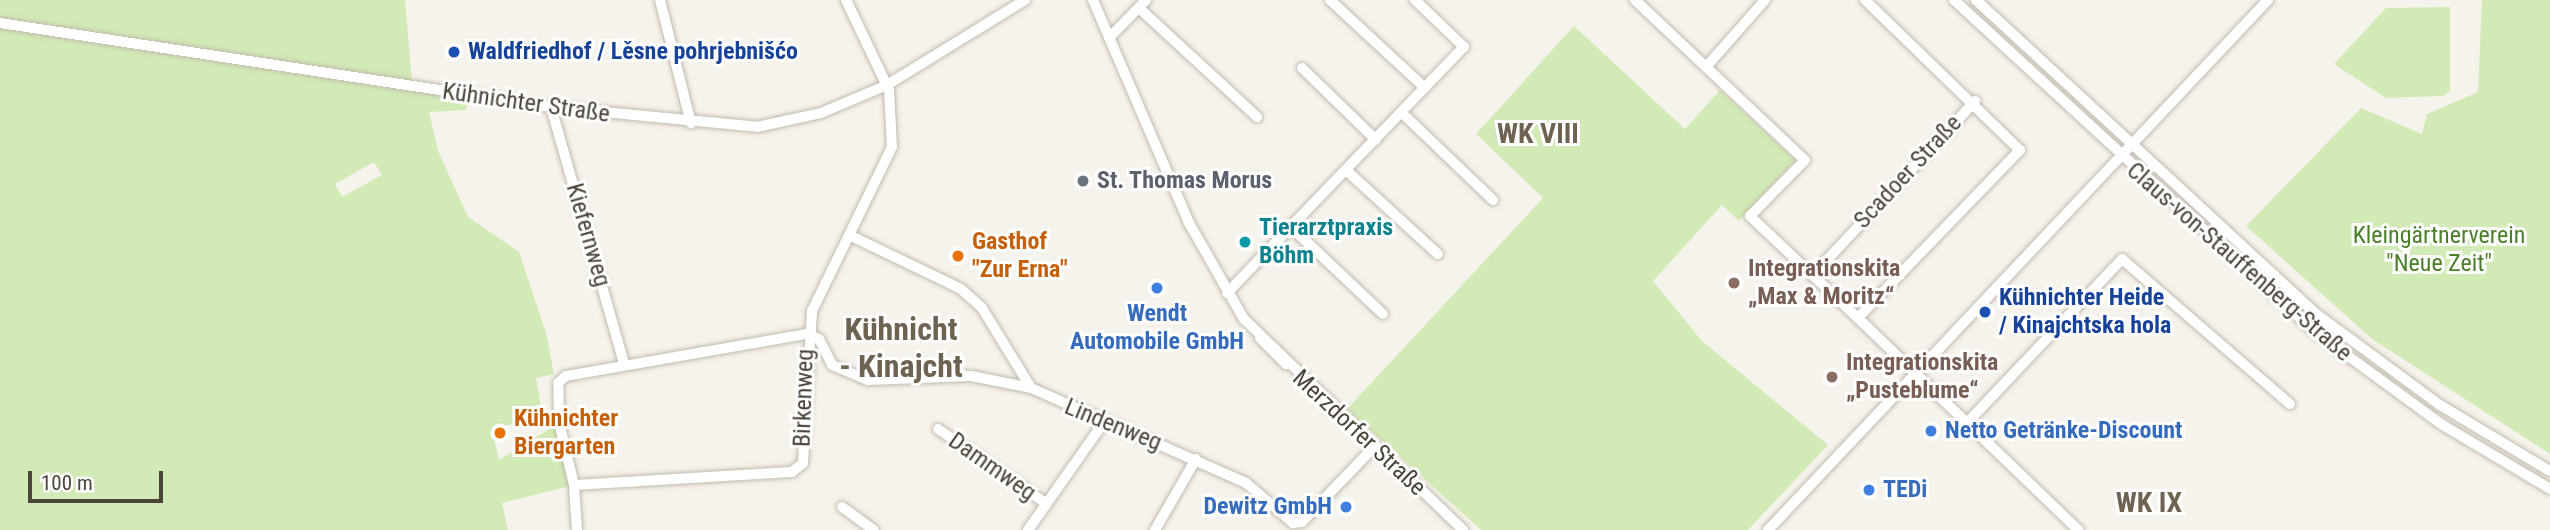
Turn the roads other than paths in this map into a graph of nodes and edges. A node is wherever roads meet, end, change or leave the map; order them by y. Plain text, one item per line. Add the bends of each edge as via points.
1 (660, 0) edge
2 (846, 0) edge
3 (1025, 0) edge
4 (1093, 0) edge
5 (1330, 0) edge
6 (1415, 0) edge
7 (1636, 0) edge
8 (1765, 0) edge
9 (1865, 0) edge
10 (1954, 0) edge
11 (1976, 0) edge
12 (2268, 0) edge
13 (1143, 4) edge
14 (0, 23) edge
15 (1109, 38) junction
16 (1706, 66) junction
17 (1302, 68) dead end
18 (887, 85) junction
19 (1425, 88) junction
20 (1975, 101) junction
21 (551, 107) junction
22 (1402, 113) junction
23 (1257, 117) dead end
24 (691, 123) junction
25 (1376, 140) junction
26 (2132, 144) junction
27 (2120, 158) junction
28 (1347, 172) junction
29 (1493, 200) dead end
30 (1292, 228) junction
31 (849, 235) junction
32 (1438, 254) dead end
33 (1813, 275) junction
34 (1227, 293) junction
35 (1383, 314) dead end
36 (1858, 318) junction
37 (806, 334) junction
38 (624, 363) junction
39 (1016, 366) junction
40 (1917, 374) junction
41 (1005, 382) junction
42 (1031, 388) junction
43 (2290, 404) dead end
44 (1104, 422) junction
45 (1966, 424) junction
46 (938, 429) dead end
47 (1374, 447) junction
48 (1196, 459) junction
49 (2550, 471) edge
50 (574, 485) junction
51 (2550, 489) edge
52 (1047, 504) junction
53 (842, 507) dead end
54 (577, 530) edge
55 (874, 530) edge
56 (1028, 530) edge
57 (1154, 530) edge
58 (1463, 530) edge
59 (1768, 530) edge
60 (2078, 530) edge

1 - 24 street
2 - 18 street
3 - 18 street, Kühnichter Straße
4 - 15 street, Merzdorfer Straße
5 - 19 street
6 - 19 street via 1464,47
7 - 16 street
8 - 16 street
9 - 20 street, Scadoer Straße
10 - 27 street, Claus-von-Stauffenberg-Straße
11 - 26 street, Claus-von-Stauffenberg-Straße
12 - 26 street
13 - 15 street
13 - 23 street
14 - 21 street, Kühnichter Straße
15 - 34 street, Merzdorfer Straße
16 - 33 street via 1805,160 1751,216
17 - 25 street
18 - 24 street, Kühnichter Straße via 776,125
18 - 31 street via 892,147
19 - 22 street
20 - 33 street, Scadoer Straße
20 - 36 street, Scadoer Straße via 2019,143 2017,156
21 - 24 street, Kühnichter Straße
21 - 38 street, Kiefernweg
22 - 25 street
22 - 29 street
25 - 28 street
26 - 27 street
26 - 49 street, Claus-von-Stauffenberg-Straße via 2362,351
27 - 40 street
27 - 51 street, Claus-von-Stauffenberg-Straße via 2324,339 2441,424
28 - 30 street
28 - 32 street
30 - 34 street
30 - 35 street
31 - 37 street via 818,295
31 - 39 street via 961,289 982,308
33 - 36 street
34 - 47 street, Merzdorfer Straße via 1260,338
36 - 40 street
37 - 38 street, Birkenweg
37 - 41 street, Lindenweg via 819,339 832,365 859,378 958,376
37 - 50 street, Birkenweg via 799,469
38 - 50 street, Birkenweg via 575,372 558,383 559,422
39 - 41 street
39 - 42 street
40 - 45 street
40 - 59 street
41 - 42 street, Lindenweg
42 - 44 street, Lindenweg
43 - 45 street via 2122,259
44 - 48 street, Lindenweg
44 - 52 street
45 - 60 street
46 - 52 street, Dammweg
47 - 48 street, Lindenweg via 1297,523 1254,488
47 - 58 street, Merzdorfer Straße
48 - 57 street, Lindenweg
50 - 54 street, Birkenweg
52 - 56 street
53 - 55 street

